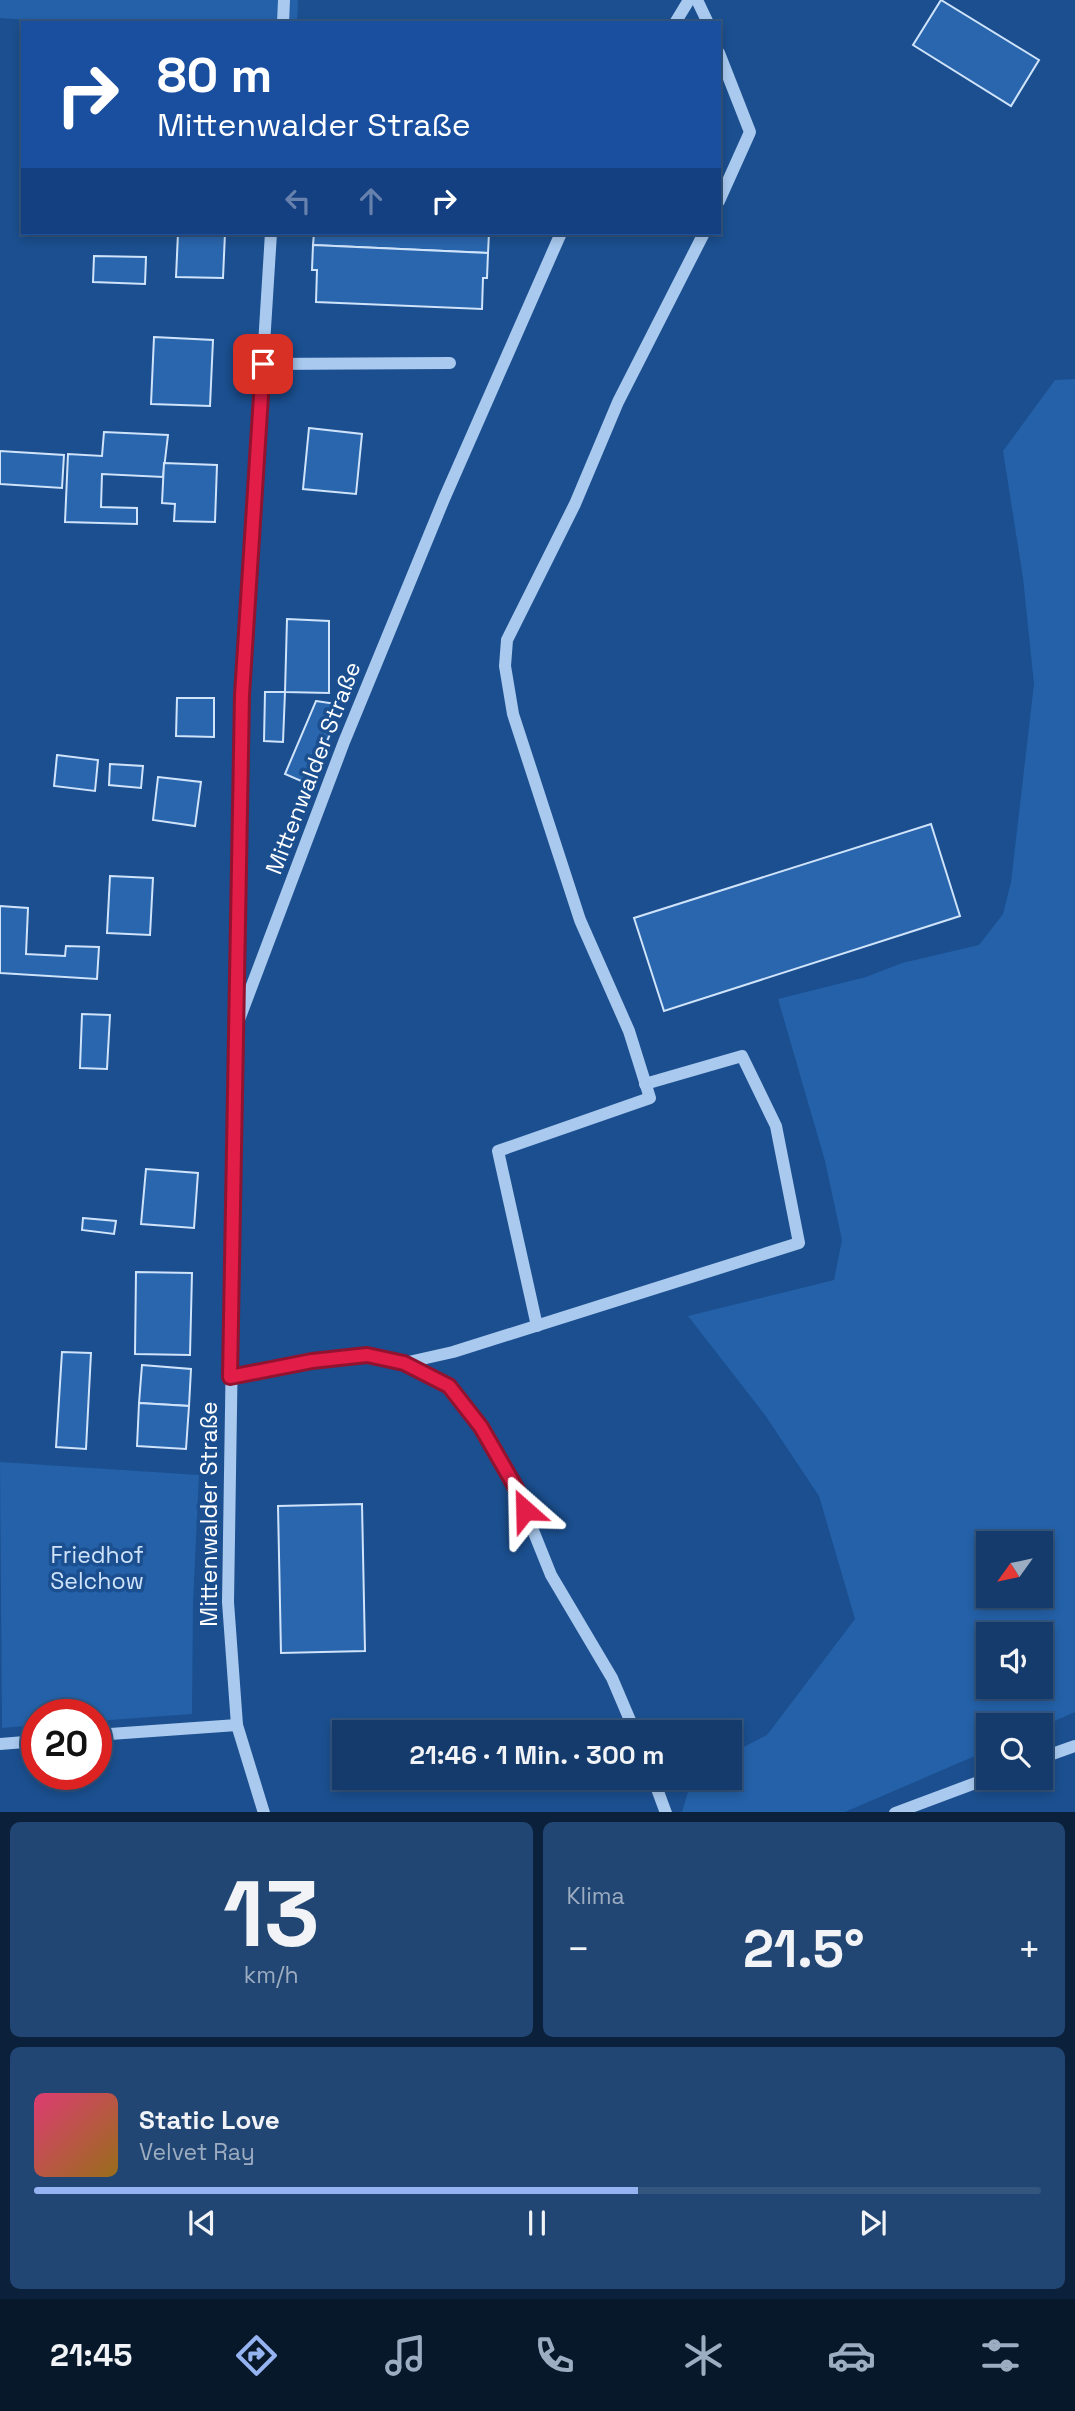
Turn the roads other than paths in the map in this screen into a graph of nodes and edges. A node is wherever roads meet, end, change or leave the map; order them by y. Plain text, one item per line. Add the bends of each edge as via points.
1 (284, 0) edge
2 (689, 0) edge
3 (696, 0) edge
4 (283, 21) edge
5 (676, 21) edge
6 (707, 21) edge
7 (721, 58) edge
8 (721, 197) edge
9 (271, 235) edge
10 (560, 235) edge
11 (703, 235) edge
12 (450, 363) dead end
13 (263, 364) junction
14 (237, 1025) junction
15 (645, 1083) junction
16 (537, 1326) junction
17 (404, 1363) junction
18 (230, 1377) junction
19 (630, 1720) edge
20 (237, 1725) junction
21 (112, 1734) edge
22 (21, 1742) edge
23 (0, 1744) edge
24 (1075, 1746) edge
25 (1053, 1754) edge
26 (976, 1783) edge
27 (658, 1790) edge
28 (264, 1812) edge
29 (666, 1812) edge
30 (895, 1812) edge

1 - 4 street
2 - 5 street
3 - 6 street
7 - 8 street via 750,132
9 - 13 street
10 - 14 street, Mittenwalder Straße via 344,742
11 - 15 street via 618,402 575,504 507,640 505,666 513,715 580,920 629,1031
12 - 13 street
13 - 14 street via 242,695
14 - 18 street, Mittenwalder Straße
15 - 16 street via 650,1098 498,1151
15 - 16 street via 742,1056 776,1126 799,1243
16 - 17 street
17 - 18 street via 367,1355
17 - 19 street via 449,1386 481,1427 516,1488 551,1575 612,1678
18 - 20 street, Mittenwalder Straße via 228,1602
20 - 21 street
20 - 28 street, Mittenwalder Straße
22 - 23 street
24 - 25 street
26 - 30 street
27 - 29 street

